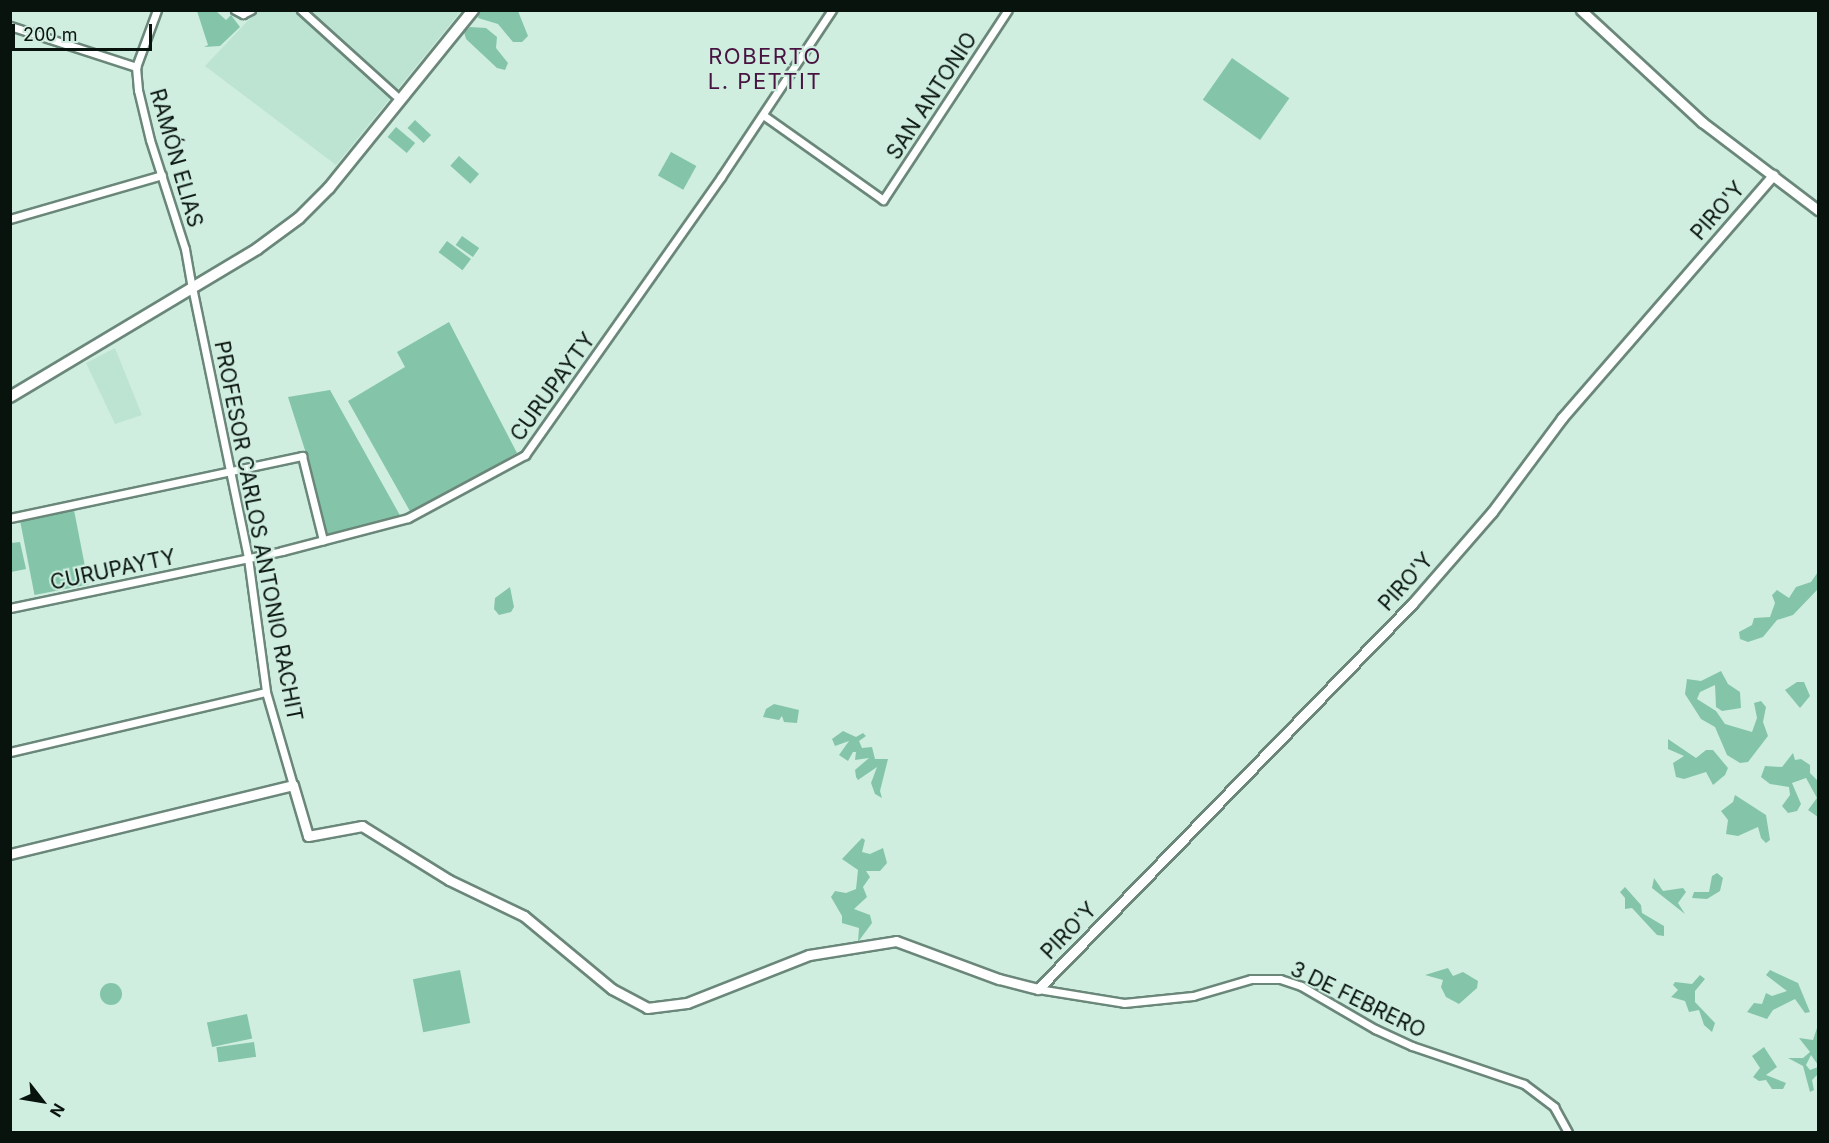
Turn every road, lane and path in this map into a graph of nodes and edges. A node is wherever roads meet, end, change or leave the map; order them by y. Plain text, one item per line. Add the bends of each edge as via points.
1 (157, 10) edge
2 (235, 10) edge
3 (251, 10) edge
4 (301, 10) edge
5 (464, 10) edge
6 (473, 10) edge
7 (832, 10) edge
8 (1008, 10) edge
9 (1581, 10) edge
10 (10, 26) edge
11 (136, 67) junction
12 (395, 95) junction
13 (763, 115) junction
14 (1773, 174) junction
15 (162, 175) junction
16 (1818, 210) edge
17 (10, 219) edge
18 (191, 285) junction
19 (10, 390) edge
20 (10, 397) edge
21 (231, 473) junction
22 (10, 518) edge
23 (323, 540) junction
24 (248, 558) junction
25 (10, 608) edge
26 (266, 692) junction
27 (10, 752) edge
28 (292, 785) junction
29 (10, 854) edge
30 (1038, 989) junction
31 (1568, 1132) edge

1 - 11 street, RAMÓN ELIAS
2 - 3 street via 243,14
4 - 12 street
5 - 12 highway
6 - 18 highway via 313,204 264,244
7 - 13 street, CURUPAYTY
8 - 13 street, SAN ANTONIO via 884,200
9 - 14 main road via 1702,122
10 - 11 street
11 - 15 street, RAMÓN ELIAS via 140,103
12 - 18 highway via 295,214
13 - 23 street, CURUPAYTY via 534,447 408,518
14 - 16 main road
14 - 30 main road, PIRO'Y via 1562,418 1492,512 1412,604 1333,689 1224,793
15 - 17 street
15 - 18 street, RAMÓN ELIAS via 185,249
18 - 19 highway
18 - 20 highway
18 - 21 street, PROFESOR CARLOS ANTONIO RACHIT
21 - 22 street
21 - 23 street via 302,456
21 - 24 street, PROFESOR CARLOS ANTONIO RACHIT
23 - 24 street, CURUPAYTY
24 - 25 street, CURUPAYTY
24 - 26 street, PROFESOR CARLOS ANTONIO RACHIT
26 - 27 street
26 - 28 street, PROFESOR CARLOS ANTONIO RACHIT
28 - 29 main road
28 - 30 main road, PROFESOR CARLOS ANTONIO RACHIT via 308,836 362,826 449,880 524,916 612,989 647,1008 687,1003 809,955 896,941 999,979
30 - 31 street, 3 DE FEBRERO via 1124,1004 1193,996 1251,979 1280,979 1301,986 1412,1046 1524,1084 1554,1107

